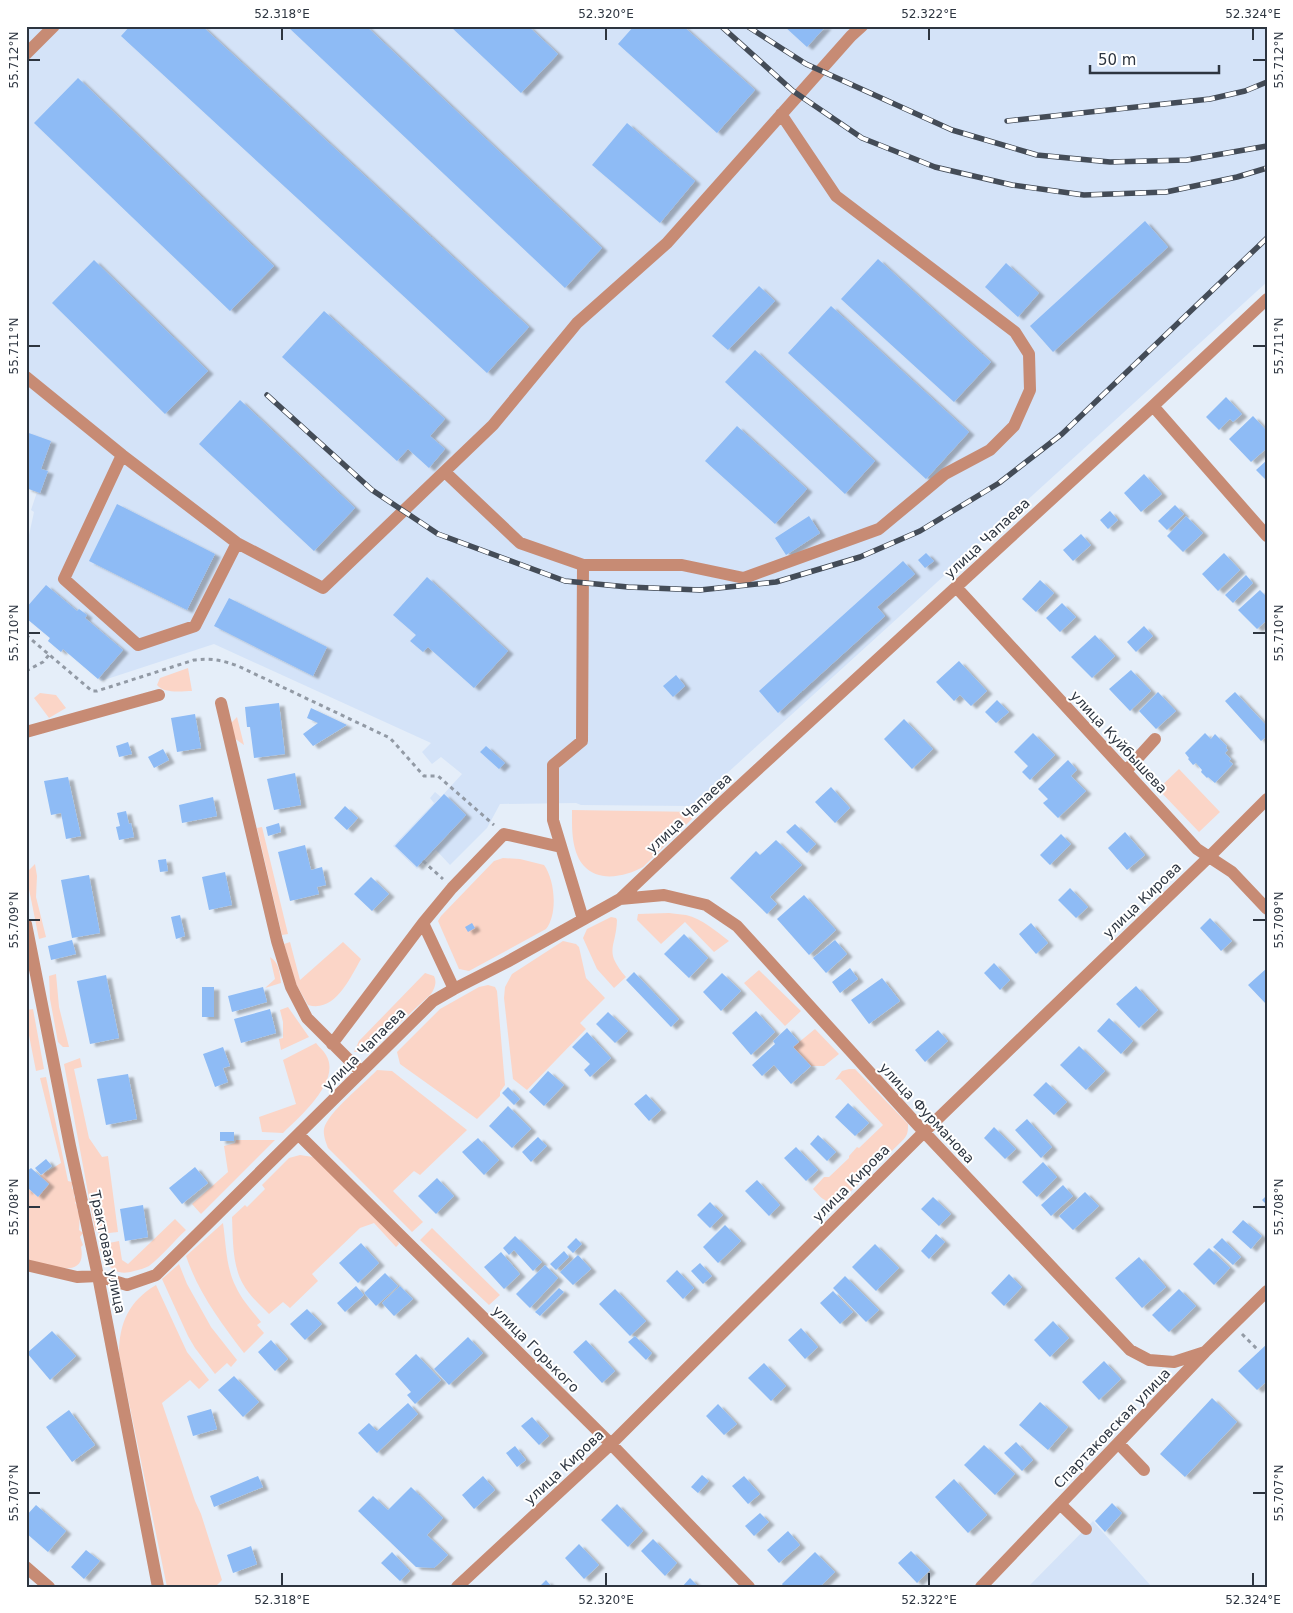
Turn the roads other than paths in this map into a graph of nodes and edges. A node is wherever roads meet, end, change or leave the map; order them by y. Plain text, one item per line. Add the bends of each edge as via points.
1 (54, 26) edge
2 (862, 26) edge
3 (26, 54) edge
4 (781, 114) junction
5 (1267, 299) edge
6 (26, 376) edge
7 (1153, 406) junction
8 (122, 454) junction
9 (445, 472) junction
10 (1267, 536) edge
11 (238, 543) junction
12 (583, 565) junction
13 (956, 587) junction
14 (159, 694) dead end
15 (221, 703) dead end
16 (26, 732) edge
17 (1155, 739) dead end
18 (1126, 771) junction
19 (1267, 799) edge
20 (561, 847) junction
21 (1210, 856) junction
22 (620, 899) junction
23 (1267, 909) edge
24 (583, 919) junction
25 (423, 923) junction
26 (26, 924) edge
27 (454, 989) junction
28 (332, 1044) junction
29 (361, 1072) junction
30 (924, 1132) junction
31 (299, 1135) junction
32 (26, 1266) edge
33 (98, 1276) junction
34 (1267, 1291) edge
35 (1205, 1352) junction
36 (1118, 1443) junction
37 (611, 1444) junction
38 (1144, 1470) dead end
39 (1060, 1504) junction
40 (1086, 1529) dead end
41 (26, 1567) edge
42 (49, 1587) edge
43 (158, 1587) edge
44 (457, 1587) edge
45 (749, 1587) edge
46 (981, 1587) edge

1 - 3 street
2 - 4 street
4 - 9 street via 667,243 577,324 493,425
4 - 12 street via 836,196 1015,332 1029,354 1030,390 1014,426 990,450 945,474 870,532 744,578 682,565
5 - 7 street, улица Чапаева
6 - 8 street
7 - 10 street
7 - 13 street, улица Чапаева
8 - 11 street
8 - 11 street via 64,579 138,645 195,626
9 - 11 street via 323,588
9 - 12 street via 520,543
12 - 20 street via 582,741 553,765 553,820
13 - 18 street, улица Куйбышева
13 - 22 street, улица Чапаева
14 - 16 street
15 - 28 street via 277,941 291,987 307,1018
17 - 18 street
18 - 21 street, улица Куйбышева via 1198,849
19 - 21 street, улица Кирова
20 - 24 street
20 - 25 street via 504,834
21 - 23 street, улица Куйбышева via 1232,872
21 - 30 street, улица Кирова
22 - 24 street, улица Чапаева
22 - 30 street, улица Фурманова via 664,895 706,905 737,926
24 - 27 street, улица Чапаева
25 - 27 street
25 - 28 street
26 - 33 street, Трактовая улица
27 - 29 street, улица Чапаева via 433,1001
28 - 29 street
29 - 31 street, улица Чапаева
30 - 35 street, улица Фурманова via 1130,1350 1149,1360 1174,1362
30 - 37 street, улица Кирова
31 - 33 street, улица Чапаева via 156,1275 127,1285
31 - 37 street, улица Горького
32 - 33 street, улица Чапаева via 77,1278
33 - 43 street, Трактовая улица
34 - 35 street, Спартаковская улица
35 - 36 street, Спартаковская улица
36 - 38 street
36 - 39 street, Спартаковская улица
37 - 44 street, улица Кирова
37 - 45 street, улица Горького
39 - 40 street
39 - 46 street, Спартаковская улица
41 - 42 street

